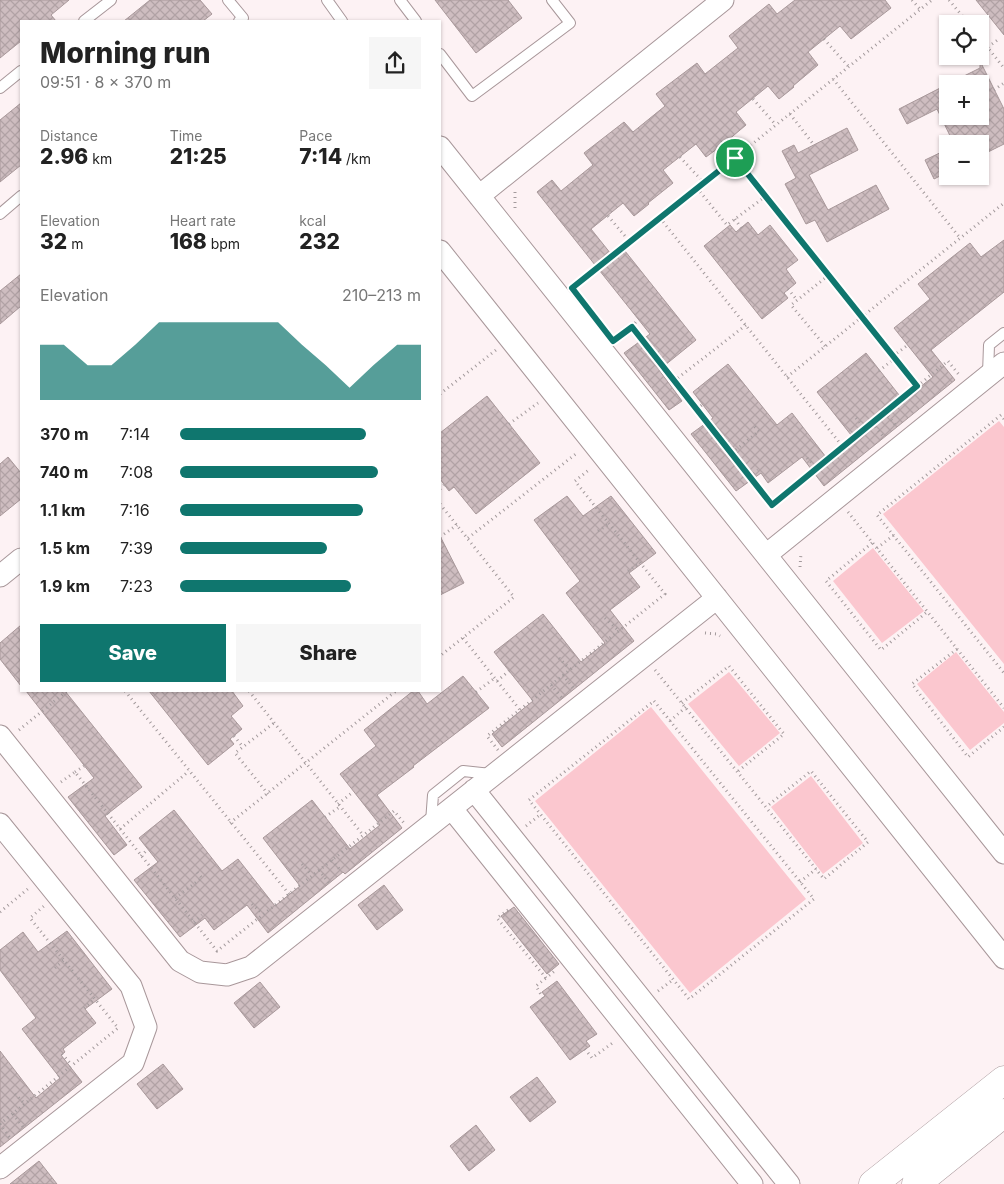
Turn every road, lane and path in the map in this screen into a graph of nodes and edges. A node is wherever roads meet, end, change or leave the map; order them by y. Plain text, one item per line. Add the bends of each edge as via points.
1 (111, 0) edge
2 (228, 0) edge
3 (327, 0) edge
4 (400, 0) edge
5 (552, 0) edge
6 (723, 0) edge
7 (912, 0) edge
8 (932, 0) edge
9 (949, 0) edge
10 (920, 10) junction
11 (962, 15) edge
12 (85, 20) edge
13 (243, 20) edge
14 (341, 20) edge
15 (415, 20) edge
16 (824, 39) dead end
17 (998, 39) dead end
18 (989, 47) edge
19 (989, 49) edge
20 (441, 56) edge
21 (849, 67) junction
22 (1004, 68) edge
23 (20, 72) edge
24 (833, 80) junction
25 (1004, 83) edge
26 (0, 88) edge
27 (994, 90) dead end
28 (753, 99) dead end
29 (790, 114) junction
30 (776, 125) junction
31 (814, 145) dead end
32 (441, 149) edge
33 (680, 157) dead end
34 (735, 158) junction
35 (704, 183) junction
36 (516, 188) dead end
37 (697, 188) junction
38 (479, 196) junction
39 (766, 196) junction
40 (20, 197) edge
41 (1004, 202) edge
42 (0, 214) edge
43 (517, 214) dead end
44 (608, 216) dead end
45 (660, 218) junction
46 (735, 219) junction
47 (741, 228) dead end
48 (960, 238) junction
49 (630, 242) junction
50 (441, 252) edge
51 (829, 276) junction
52 (572, 288) dead end
53 (788, 289) dead end
54 (797, 300) junction
55 (862, 317) junction
56 (638, 319) dead end
57 (746, 325) junction
58 (632, 327) junction
59 (1004, 332) edge
60 (613, 341) dead end
61 (908, 345) dead end
62 (825, 346) junction
63 (496, 349) dead end
64 (894, 357) junction
65 (996, 369) edge
66 (879, 370) dead end
67 (787, 377) junction
68 (962, 378) dead end
69 (674, 381) junction
70 (917, 386) junction
71 (441, 393) edge
72 (703, 404) dead end
73 (697, 409) junction
74 (885, 412) junction
75 (856, 418) dead end
76 (1004, 419) edge
77 (872, 423) junction
78 (752, 424) dead end
79 (865, 429) junction
80 (899, 429) dead end
81 (886, 440) dead end
82 (843, 447) junction
83 (732, 453) junction
84 (582, 458) dead end
85 (806, 458) dead end
86 (587, 463) dead end
87 (817, 468) junction
88 (758, 470) dead end
89 (750, 477) junction
90 (444, 485) dead end
91 (441, 487) edge
92 (441, 505) edge
93 (844, 508) dead end
94 (609, 524) junction
95 (457, 525) junction
96 (598, 531) dead end
97 (441, 535) edge
98 (894, 535) junction
99 (468, 538) junction
100 (872, 543) junction
101 (876, 548) junction
102 (801, 551) dead end
103 (766, 555) junction
104 (20, 560) edge
105 (640, 562) junction
106 (628, 572) dead end
107 (803, 574) dead end
108 (0, 576) edge
109 (716, 598) junction
110 (928, 612) junction
111 (605, 618) dead end
112 (619, 631) junction
113 (701, 633) dead end
114 (723, 637) dead end
115 (463, 638) junction
116 (957, 649) junction
117 (441, 655) edge
118 (559, 658) dead end
119 (652, 665) dead end
120 (570, 669) junction
121 (509, 671) dead end
122 (1004, 673) edge
123 (496, 679) junction
124 (66, 692) edge
125 (125, 692) edge
126 (250, 692) edge
127 (395, 692) edge
128 (476, 692) dead end
129 (682, 703) junction
130 (686, 707) junction
131 (1004, 708) edge
132 (520, 710) junction
133 (670, 720) junction
134 (274, 723) junction
135 (1004, 727) edge
136 (8, 734) edge
137 (234, 736) dead end
138 (243, 747) junction
139 (306, 763) junction
140 (498, 764) junction
141 (84, 766) dead end
142 (75, 772) junction
143 (189, 772) junction
144 (738, 772) junction
145 (57, 785) dead end
146 (474, 790) junction
147 (354, 792) dead end
148 (268, 794) junction
149 (340, 805) junction
150 (766, 807) junction
151 (452, 809) junction
152 (541, 814) junction
153 (325, 817) dead end
154 (230, 823) junction
155 (0, 824) edge
156 (431, 825) junction
157 (526, 826) dead end
158 (407, 828) dead end
159 (120, 829) junction
160 (364, 835) junction
161 (148, 849) dead end
162 (1004, 853) edge
163 (142, 856) junction
164 (302, 864) dead end
165 (816, 869) junction
166 (196, 871) dead end
167 (312, 875) junction
168 (800, 882) junction
169 (32, 888) dead end
170 (288, 894) junction
171 (175, 898) junction
172 (44, 903) dead end
173 (252, 904) dead end
174 (0, 912) edge
175 (202, 914) dead end
176 (263, 914) junction
177 (194, 922) junction
178 (1004, 958) edge
179 (64, 960) junction
180 (54, 968) dead end
181 (546, 978) dead end
182 (674, 979) junction
183 (651, 997) dead end
184 (543, 998) dead end
185 (95, 999) junction
186 (84, 1008) dead end
187 (620, 1037) dead end
188 (585, 1049) dead end
189 (62, 1054) dead end
190 (72, 1066) junction
191 (1004, 1080) edge
192 (15, 1094) dead end
193 (25, 1104) junction
194 (1004, 1113) edge
195 (0, 1124) edge
196 (0, 1168) edge
197 (752, 1184) edge
198 (789, 1184) edge
199 (873, 1184) edge
200 (916, 1184) edge

1 - 12 lane
2 - 13 lane
3 - 14 lane
4 - 15 lane
5 - 20 lane via 570,23 472,96
6 - 38 street
7 - 10 path
8 - 10 path
9 - 11 path
10 - 21 path
16 - 21 path
17 - 18 path
19 - 22 path
21 - 24 path
23 - 26 lane
24 - 29 path
24 - 48 path
25 - 27 path
28 - 30 path
29 - 30 path
29 - 31 path
30 - 34 path
32 - 38 street
33 - 35 path
34 - 35 path
34 - 39 path
35 - 37 path
36 - 43 path via 514,205
37 - 45 path
37 - 46 path via 727,225
38 - 103 street
39 - 46 path
39 - 51 path
40 - 42 lane
41 - 48 path
44 - 49 path
45 - 49 path
45 - 57 path
46 - 47 path
48 - 55 path
49 - 52 path
50 - 109 street
51 - 54 path
51 - 55 path
53 - 54 path
54 - 62 path via 791,305
55 - 62 path
55 - 64 path
56 - 58 path
57 - 67 path
57 - 69 path
58 - 60 path
58 - 69 path
59 - 65 lane via 989,345
61 - 64 path
62 - 67 path
63 - 71 path
64 - 66 path
64 - 70 path
65 - 103 street
67 - 82 path
68 - 70 path via 948,361
69 - 73 path
70 - 74 path
72 - 73 path
73 - 83 path
74 - 77 path
74 - 80 path
75 - 79 path
76 - 98 path via 1001,415 877,514
77 - 79 path
77 - 81 path
78 - 83 path via 759,431
79 - 82 path
82 - 87 path
83 - 89 path
84 - 99 path via 578,452
85 - 87 path
86 - 94 path via 592,468 575,481
87 - 89 path via 772,505
88 - 89 path
90 - 91 path
92 - 95 path
93 - 100 path
94 - 96 path
94 - 105 path
95 - 97 path
95 - 99 path
98 - 101 path
98 - 122 path
99 - 115 path via 514,597
100 - 101 path
100 - 110 path via 826,581 881,650
101 - 110 path
102 - 107 path
103 - 162 street
104 - 108 street
105 - 106 path
105 - 112 path via 665,594
109 - 140 street
109 - 178 street
110 - 116 path
111 - 112 path
112 - 120 path
113 - 114 path
115 - 117 path
115 - 123 path
116 - 131 path
116 - 135 path via 912,684 968,757
118 - 120 path
119 - 129 path
120 - 132 path
121 - 123 path
123 - 128 path
123 - 132 path
124 - 136 path
125 - 143 path
126 - 134 path
127 - 139 path
129 - 130 path
129 - 144 path via 729,666 784,734
130 - 133 path
130 - 144 path
132 - 140 path via 487,736
133 - 152 path via 654,700 529,800
133 - 168 path
134 - 138 path
134 - 139 path
136 - 156 street via 180,961 200,972 227,975 251,967
137 - 138 path
138 - 148 path via 235,753
139 - 148 path
139 - 149 path
140 - 146 street
140 - 156 lane via 463,771 433,795
141 - 142 path
142 - 145 path
142 - 159 path
143 - 154 path
143 - 159 path
144 - 150 path
146 - 151 street
146 - 198 street
147 - 149 path
148 - 154 path
149 - 153 path
149 - 160 path
150 - 165 path
150 - 165 path via 811,771 868,842 824,878
151 - 156 street
151 - 197 street
152 - 157 path
152 - 182 path
154 - 170 path
155 - 196 street via 131,986 146,1027 133,1062
158 - 160 path via 394,811
159 - 163 path
160 - 167 path
161 - 163 path
163 - 171 path
164 - 167 path
165 - 168 path
166 - 171 path via 202,878
167 - 170 path
168 - 182 path via 814,899 690,999
169 - 174 path
170 - 176 path
171 - 177 path
172 - 179 path via 44,907 30,918
173 - 176 path
175 - 177 path
176 - 177 path via 217,951
179 - 180 path
179 - 185 path
181 - 184 path via 536,986
182 - 183 path
185 - 186 path
185 - 190 path via 118,1028
187 - 188 path via 592,1058
189 - 190 path
190 - 193 path
191 - 199 main road
192 - 193 path
193 - 195 path
194 - 200 main road

